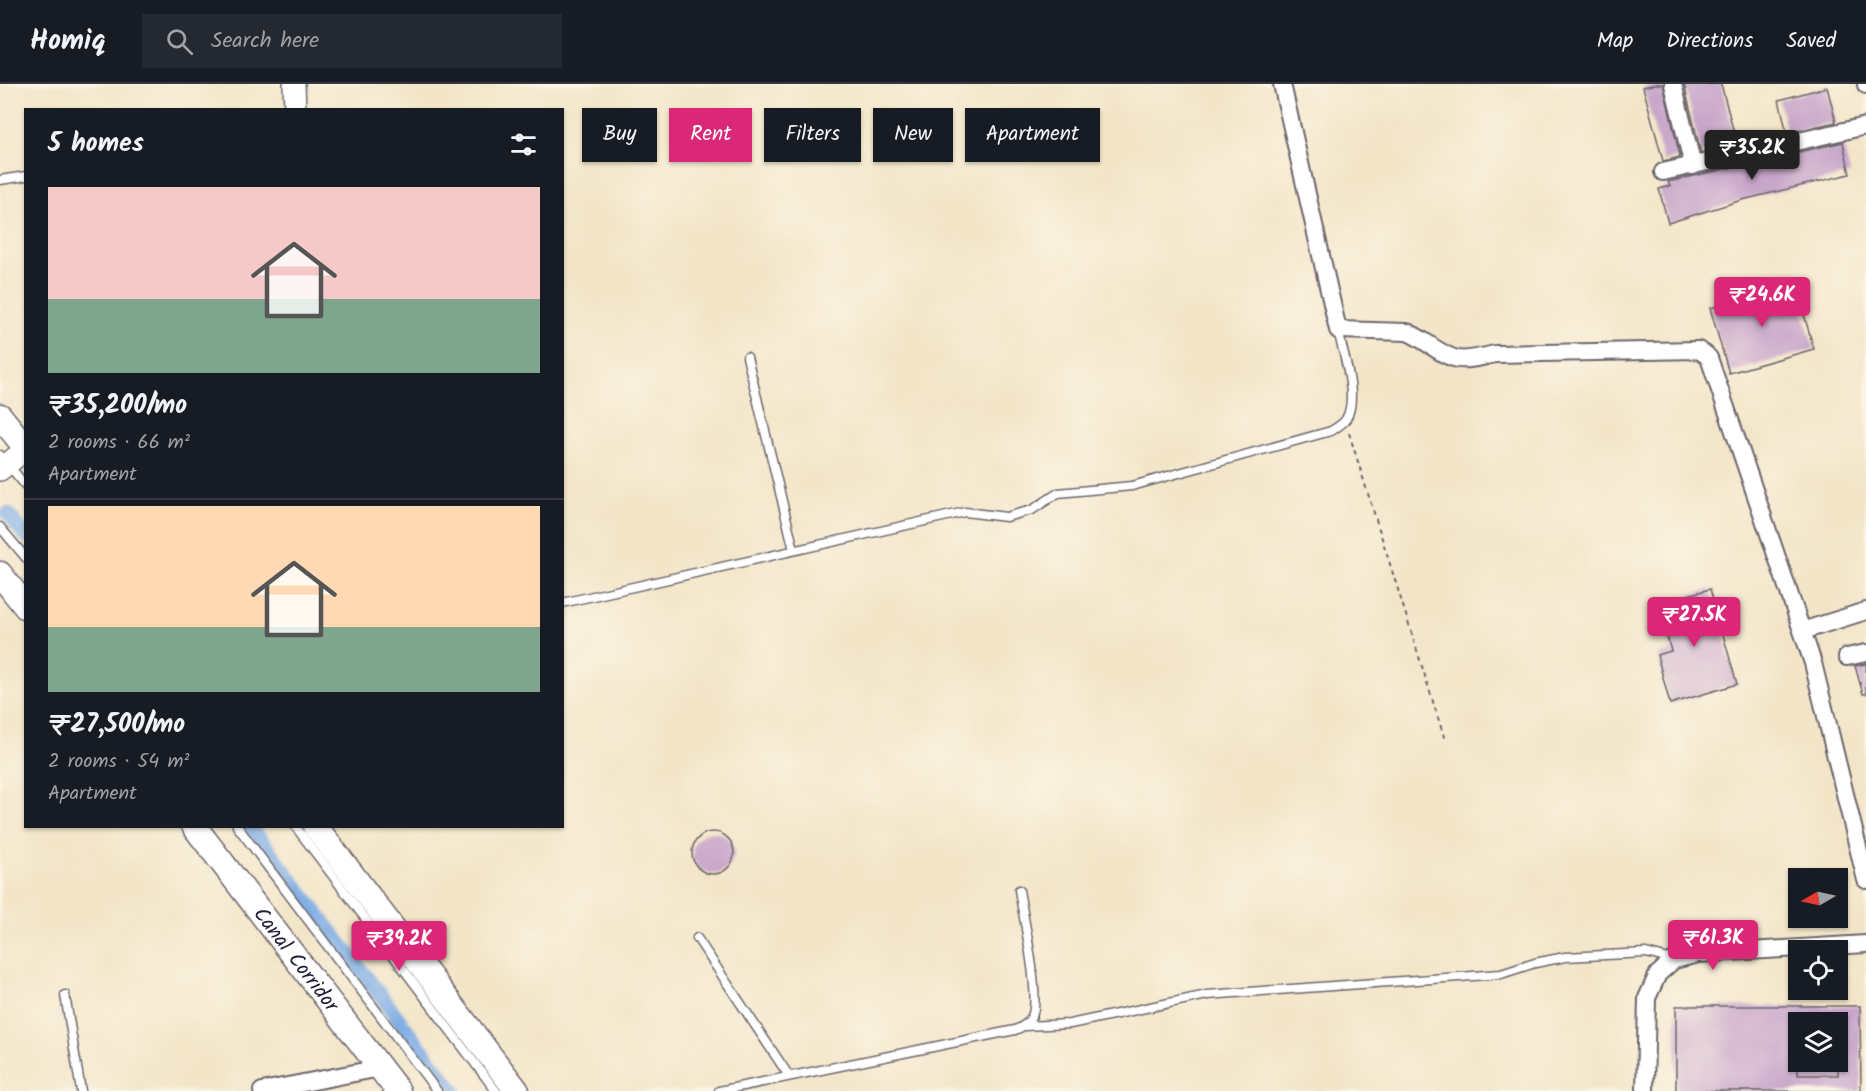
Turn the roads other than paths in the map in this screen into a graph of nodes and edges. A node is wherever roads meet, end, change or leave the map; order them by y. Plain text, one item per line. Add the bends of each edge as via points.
1 (294, 84) edge
2 (1282, 84) edge
3 (1673, 84) edge
4 (295, 108) edge
5 (1866, 126) edge
6 (1693, 165) junction
7 (1663, 172) dead end
8 (24, 176) edge
9 (0, 180) edge
10 (1338, 330) junction
11 (747, 357) dead end
12 (0, 416) edge
13 (24, 446) edge
14 (24, 450) edge
15 (2, 463) edge
16 (24, 484) edge
17 (0, 527) edge
18 (794, 550) junction
19 (24, 556) edge
20 (0, 574) edge
21 (564, 603) edge
22 (24, 604) edge
23 (1866, 611) edge
24 (1802, 631) junction
25 (1866, 653) edge
26 (1847, 657) dead end
27 (197, 828) edge
28 (239, 828) edge
29 (297, 828) edge
30 (317, 828) edge
31 (1866, 880) edge
32 (1019, 890) dead end
33 (697, 938) dead end
34 (1866, 944) edge
35 (1674, 960) junction
36 (65, 995) dead end
37 (1024, 1026) junction
38 (380, 1068) junction
39 (789, 1076) junction
40 (81, 1091) edge
41 (262, 1091) edge
42 (398, 1091) edge
43 (436, 1091) edge
44 (496, 1091) edge
45 (517, 1091) edge
46 (718, 1091) edge
47 (1645, 1091) edge

1 - 4 street
2 - 10 street
3 - 6 street
5 - 6 street
6 - 7 street
8 - 9 lane
10 - 18 lane via 1351,406 1345,421 1331,431 1132,486 1058,494 1032,510 1006,518 964,512
10 - 24 street via 1407,332 1456,359 1508,353 1698,350 1705,354
11 - 18 lane
12 - 13 main road
14 - 15 street
15 - 16 lane
17 - 19 lane
18 - 21 lane
20 - 22 main road
23 - 24 street
24 - 31 street
25 - 26 street
27 - 38 main road, Canal Corridor
28 - 43 lane
29 - 44 lane
30 - 45 main road
32 - 37 lane via 1035,1003 1033,1015
33 - 39 lane
34 - 35 street via 1698,954
35 - 37 lane via 1646,953 1565,957 1501,974 1207,995 1070,1024
35 - 47 street via 1658,974 1647,998
36 - 40 lane
37 - 39 lane
38 - 41 street
38 - 42 main road, Canal Corridor
39 - 46 lane

